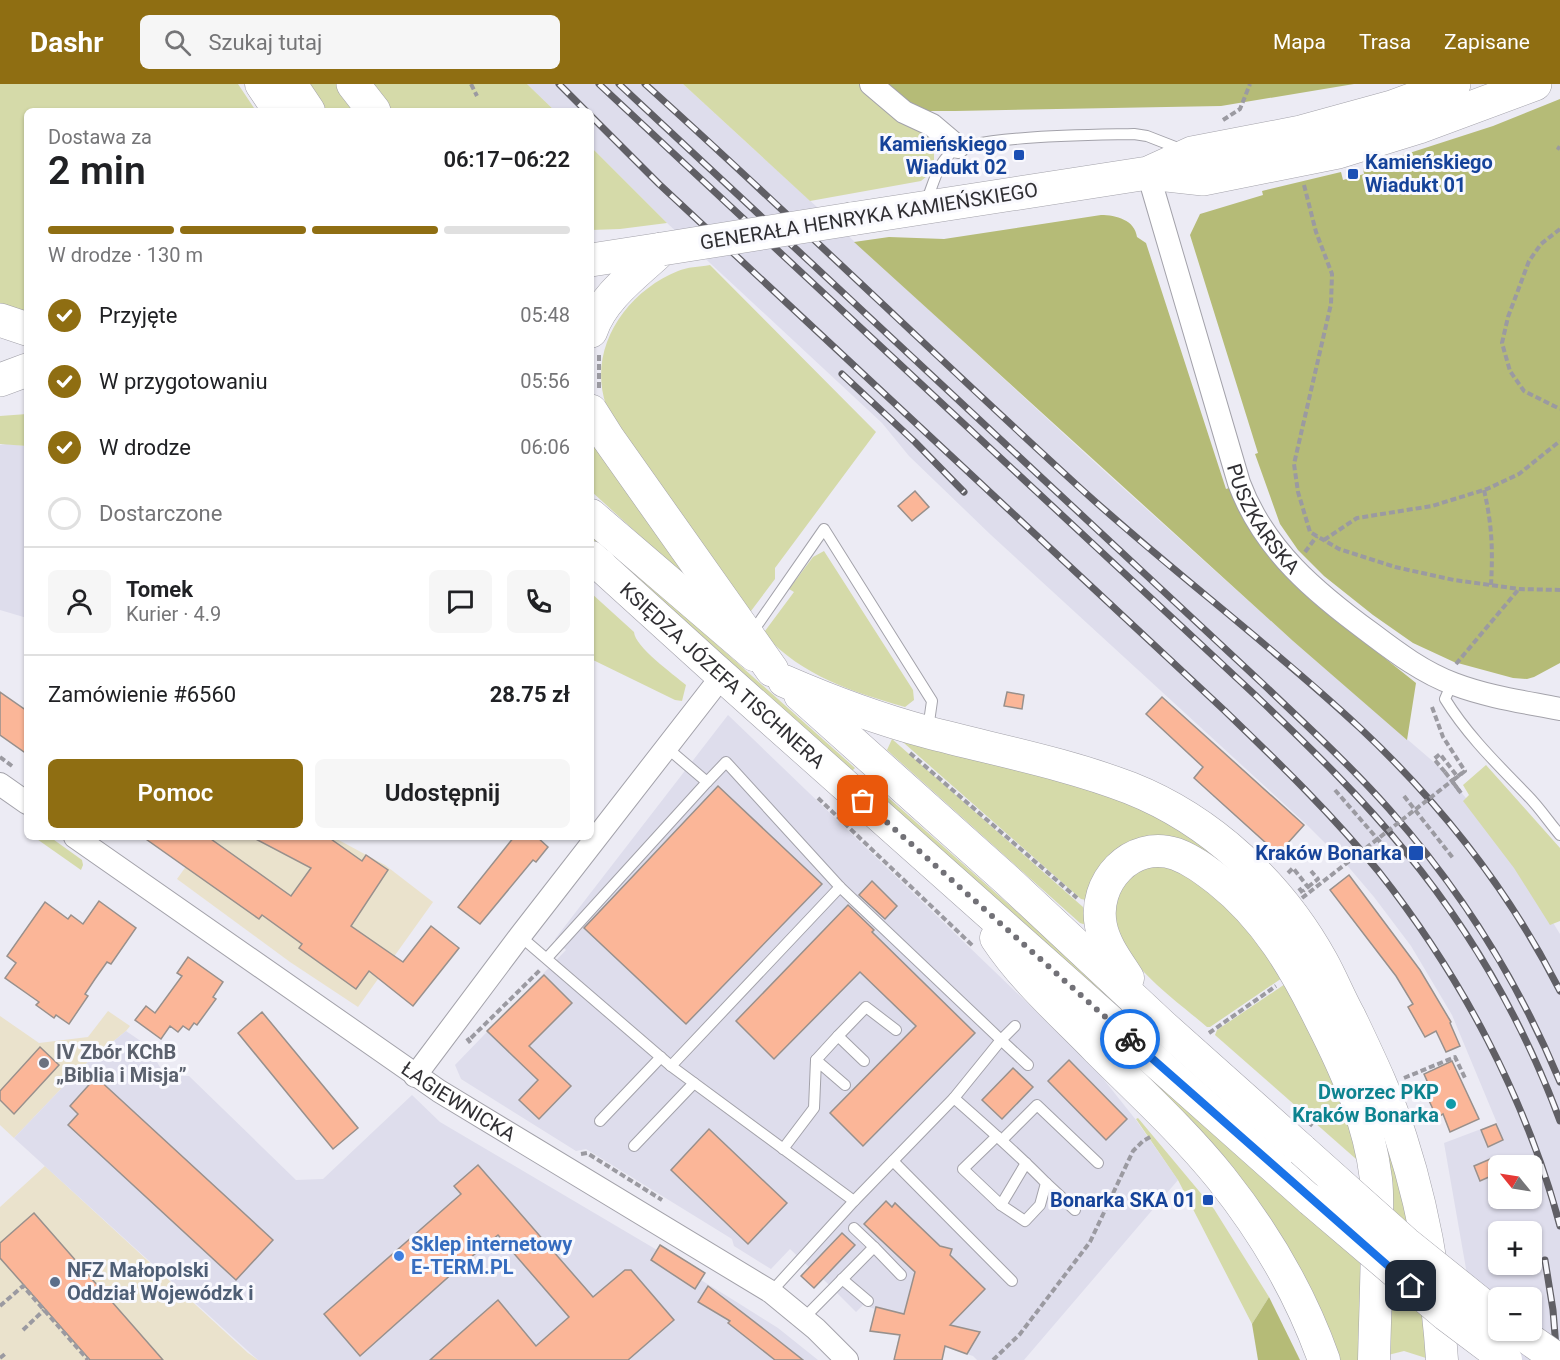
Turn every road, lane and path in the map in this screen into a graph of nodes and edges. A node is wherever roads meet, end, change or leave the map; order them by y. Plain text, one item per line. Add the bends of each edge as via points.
1 (261, 84) edge
2 (291, 84) edge
3 (353, 84) edge
4 (471, 84) edge
5 (872, 84) edge
6 (1250, 84) edge
7 (1454, 84) edge
8 (1535, 84) edge
9 (477, 96) dead end
10 (277, 108) edge
11 (307, 108) edge
12 (372, 108) edge
13 (1219, 123) dead end
14 (958, 147) junction
15 (1192, 153) junction
16 (1148, 173) junction
17 (1306, 191) dead end
18 (924, 208) junction
19 (1560, 229) edge
20 (594, 246) edge
21 (647, 251) junction
22 (594, 260) edge
23 (0, 320) edge
24 (594, 326) edge
25 (24, 328) edge
26 (24, 371) edge
27 (0, 380) edge
28 (0, 394) edge
29 (24, 394) edge
30 (1560, 409) edge
31 (594, 416) edge
32 (1560, 441) edge
33 (1484, 490) junction
34 (594, 518) edge
35 (1317, 536) junction
36 (1324, 540) junction
37 (1302, 557) dead end
38 (594, 561) edge
39 (1491, 585) junction
40 (1519, 589) junction
41 (1560, 590) edge
42 (748, 637) junction
43 (1454, 674) junction
44 (722, 676) junction
45 (778, 676) junction
46 (1431, 702) dead end
47 (1560, 709) edge
48 (917, 741) junction
49 (666, 747) junction
50 (1462, 773) dead end
51 (1457, 776) junction
52 (1452, 780) junction
53 (707, 782) junction
54 (0, 784) edge
55 (1335, 790) dead end
56 (1461, 793) dead end
57 (1404, 796) dead end
58 (24, 801) edge
59 (1414, 810) junction
60 (595, 834) edge
61 (1560, 835) edge
62 (1378, 839) junction
63 (79, 840) edge
64 (591, 840) edge
65 (1388, 851) dead end
66 (1453, 858) dead end
67 (1290, 875) dead end
68 (1321, 884) junction
69 (840, 887) junction
70 (1299, 888) dead end
71 (970, 896) junction
72 (1085, 905) dead end
73 (520, 936) junction
74 (547, 958) junction
75 (533, 967) dead end
76 (1279, 984) dead end
77 (1161, 1025) junction
78 (1015, 1026) dead end
79 (896, 1030) dead end
80 (1208, 1034) dead end
81 (465, 1035) dead end
82 (838, 1036) junction
83 (1000, 1040) junction
84 (469, 1041) dead end
85 (459, 1042) dead end
86 (661, 1057) junction
87 (816, 1060) junction
88 (864, 1061) dead end
89 (1028, 1065) dead end
90 (671, 1066) junction
91 (415, 1076) junction
92 (1465, 1078) dead end
93 (1401, 1079) dead end
94 (694, 1083) junction
95 (845, 1085) dead end
96 (954, 1098) junction
97 (600, 1121) dead end
98 (1155, 1134) dead end
99 (1000, 1138) junction
100 (634, 1146) dead end
101 (783, 1149) junction
102 (577, 1155) dead end
103 (893, 1161) junction
104 (1026, 1163) junction
105 (1098, 1163) dead end
106 (1046, 1183) junction
107 (854, 1201) junction
108 (668, 1203) dead end
109 (1001, 1205) junction
110 (1075, 1210) dead end
111 (854, 1228) dead end
112 (874, 1247) junction
113 (901, 1275) dead end
114 (842, 1279) junction
115 (1012, 1281) dead end
116 (771, 1292) junction
117 (868, 1301) dead end
118 (0, 1306) edge
119 (1488, 1309) edge
120 (44, 1310) junction
121 (803, 1318) junction
122 (22, 1330) dead end
123 (1532, 1341) edge
124 (4, 1354) dead end
125 (0, 1358) edge
126 (88, 1360) edge
127 (847, 1360) edge
128 (993, 1360) edge
129 (1324, 1360) edge
130 (1374, 1360) edge
131 (1442, 1360) edge
132 (1506, 1360) edge
133 (1559, 1360) edge

1 - 10 main road
2 - 11 main road
3 - 12 main road
4 - 9 path
5 - 14 street via 904,112 932,125
6 - 13 path via 1240,109
7 - 15 main road, GENERAŁA HENRYKA KAMIEŃSKIEGO via 1301,132
8 - 16 main road, GENERAŁA HENRYKA KAMIEŃSKIEGO via 1338,152 1203,179
14 - 15 lane via 1134,134
14 - 18 lane via 940,167
15 - 16 main road, GENERAŁA HENRYKA KAMIEŃSKIEGO
16 - 18 main road, GENERAŁA HENRYKA KAMIEŃSKIEGO
16 - 43 street, PUSZKARSKA via 1239,483 1260,526 1297,574 1334,606 1407,659
17 - 35 path via 1332,274 1330,304 1294,464 1305,518 1310,532
18 - 21 main road, GENERAŁA HENRYKA KAMIEŃSKIEGO, bridge
19 - 30 path via 1541,244 1529,261 1502,343 1510,371 1524,391
20 - 21 main road
21 - 22 main road, GENERAŁA HENRYKA KAMIEŃSKIEGO
21 - 24 main road
23 - 25 main road
26 - 27 main road
28 - 29 main road
31 - 42 main road
32 - 33 path via 1519,474
33 - 36 path via 1432,506 1357,518
33 - 39 path via 1491,520
34 - 45 main road, KSIĘDZA JÓZEFA TISCHNERA
35 - 36 path
35 - 37 path
36 - 39 path via 1339,549 1395,567
38 - 44 main road, KSIĘDZA JÓZEFA TISCHNERA
39 - 40 path
40 - 41 path
40 - 43 path
42 - 45 main road
42 - 48 lane via 824,529 932,701
43 - 47 street, PUSZKARSKA via 1479,692
43 - 61 lane via 1445,699 1459,722
44 - 49 street
44 - 71 main road, KSIĘDZA JÓZEFA TISCHNERA
45 - 48 main road via 814,694 881,718
45 - 77 main road, KSIĘDZA JÓZEFA TISCHNERA via 1024,896
46 - 51 path via 1443,737 1464,771
48 - 72 path
48 - 131 main road via 1080,772 1142,794 1209,832 1278,898 1321,960 1376,1071 1401,1136 1426,1231
49 - 53 lane
49 - 60 street
50 - 52 path, bridge
51 - 52 path
51 - 52 path, bridge via 1440,754 1434,759
52 - 56 path, bridge
52 - 59 path, bridge
53 - 69 lane via 726,762
53 - 74 lane
54 - 58 street
55 - 62 path
57 - 59 path
59 - 62 path, bridge
59 - 66 path
62 - 65 path
62 - 68 path, bridge
63 - 91 street, ŁAGIEWNICKA
64 - 73 street
67 - 68 path via 1288,872 1293,868 1307,885 1318,879 1311,871
68 - 70 path, bridge via 1304,897
69 - 83 lane
69 - 90 lane
71 - 129 main road via 1029,981 1221,1178 1272,1251
71 - 132 main road, KSIĘDZA JÓZEFA TISCHNERA, bridge via 1311,1200 1446,1315
73 - 74 lane
73 - 91 street
74 - 86 lane
75 - 84 path via 544,969
76 - 80 path
77 - 119 main road, KSIĘDZA JÓZEFA TISCHNERA, bridge via 1406,1242
77 - 130 main road via 1107,945 1100,915 1105,885 1117,868 1135,855 1154,851 1174,854 1203,868 1256,916 1297,972 1348,1075 1368,1134 1376,1180
78 - 83 lane
79 - 82 lane via 866,1007
81 - 85 path
82 - 87 lane
82 - 88 lane
83 - 89 lane
83 - 96 lane
86 - 90 lane
86 - 97 lane
87 - 95 lane
87 - 101 lane via 814,1107
90 - 94 lane
91 - 116 street, ŁAGIEWNICKA
92 - 93 path via 1455,1057
94 - 100 lane
94 - 101 lane
96 - 99 lane
96 - 103 lane
98 - 128 path via 1133,1150 1090,1242 1020,1334
99 - 104 lane
99 - 105 lane via 1037,1105
99 - 109 lane via 963,1169
101 - 107 lane
102 - 108 path via 587,1153
103 - 107 lane
103 - 115 lane
104 - 106 lane
104 - 109 lane
106 - 109 lane via 1040,1205 1025,1221
106 - 110 lane
107 - 116 lane
111 - 112 lane
112 - 113 lane
112 - 114 lane
114 - 117 lane
114 - 121 lane
116 - 121 street, ŁAGIEWNICKA
118 - 120 path via 23,1286
120 - 122 path
120 - 126 path
121 - 127 street, ŁAGIEWNICKA
123 - 133 main road, bridge
124 - 125 path

